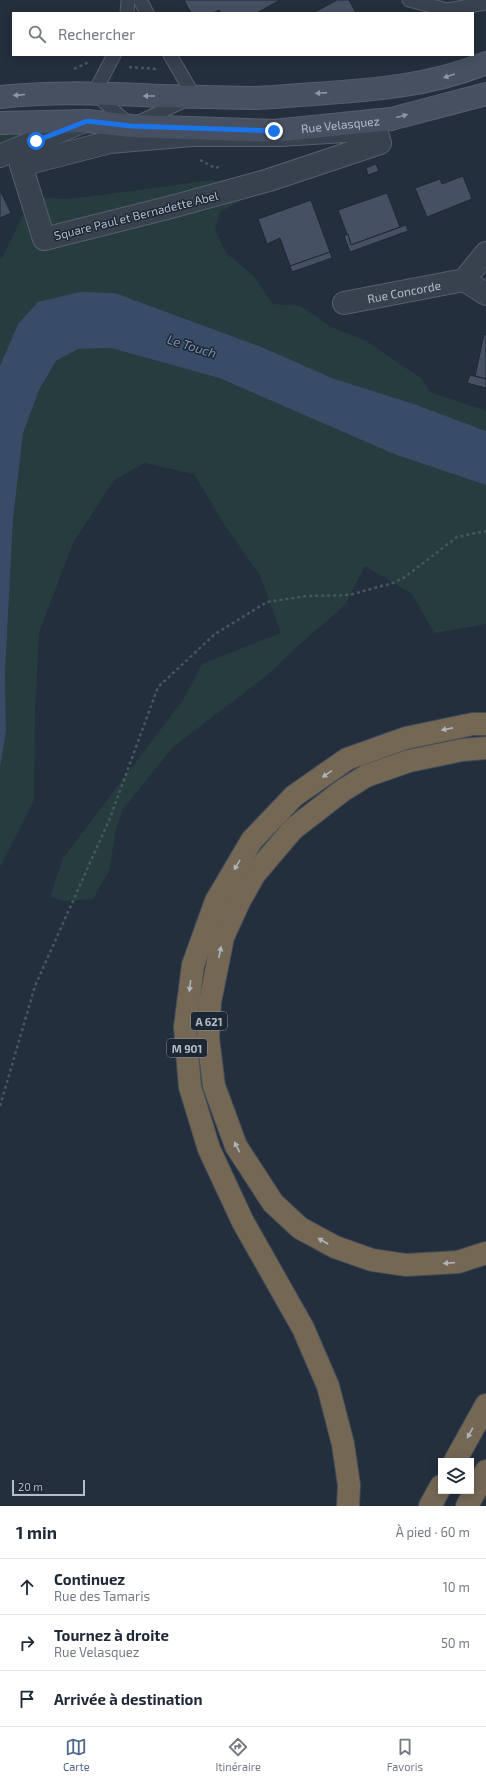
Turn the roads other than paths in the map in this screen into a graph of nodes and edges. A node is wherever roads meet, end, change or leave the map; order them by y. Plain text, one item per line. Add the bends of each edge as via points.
1 (128, 0) edge
2 (140, 0) edge
3 (409, 0) edge
4 (486, 3) edge
5 (127, 12) edge
6 (146, 12) edge
7 (113, 56) edge
8 (171, 56) edge
9 (486, 63) edge
10 (94, 93) junction
11 (486, 94) edge
12 (194, 96) junction
13 (0, 97) edge
14 (87, 121) junction
15 (0, 123) edge
16 (131, 126) junction
17 (281, 135) joint
18 (0, 156) edge
19 (486, 253) edge
20 (464, 280) junction
21 (486, 294) edge
22 (344, 303) dead end
23 (486, 724) edge
24 (486, 748) edge
25 (486, 1253) edge
26 (486, 1405) edge
27 (457, 1458) edge
28 (486, 1471) edge
29 (438, 1491) edge
30 (348, 1506) edge
31 (430, 1506) edge
32 (467, 1506) edge

1 - 5 lane
2 - 6 lane
3 - 4 lane via 447,10
7 - 10 lane
8 - 12 lane
9 -> 12 street via 442,79 391,88 255,98
12 -> 10 street
10 -> 13 street
10 - 16 lane
16 -> 11 street, Rue Velasquez via 282,130 391,119
12 - 16 lane
14 - 15 street, Rue Velasquez
14 - 16 street, Rue Velasquez
14 - 18 street
17 - 17 street, Square Paul et Bernadette Abel via 376,129 380,143 269,180 44,238 21,165 110,142 192,135
19 - 20 street
20 - 21 street
20 - 22 street, Rue Concorde
23 -> 30 highway, M 901 via 473,724 406,738 347,759 294,796 252,840 216,901 193,965 185,1028 190,1087 209,1149 240,1216 303,1328 328,1386 343,1444 349,1485
25 -> 24 highway, A 621 via 458,1262 406,1265 372,1260 335,1247 300,1228 273,1203 236,1146 214,1086 208,1038 210,1002 223,937 254,875 293,829 366,776 409,761 462,750
26 -> 27 highway
28 - 32 highway
29 - 31 highway

